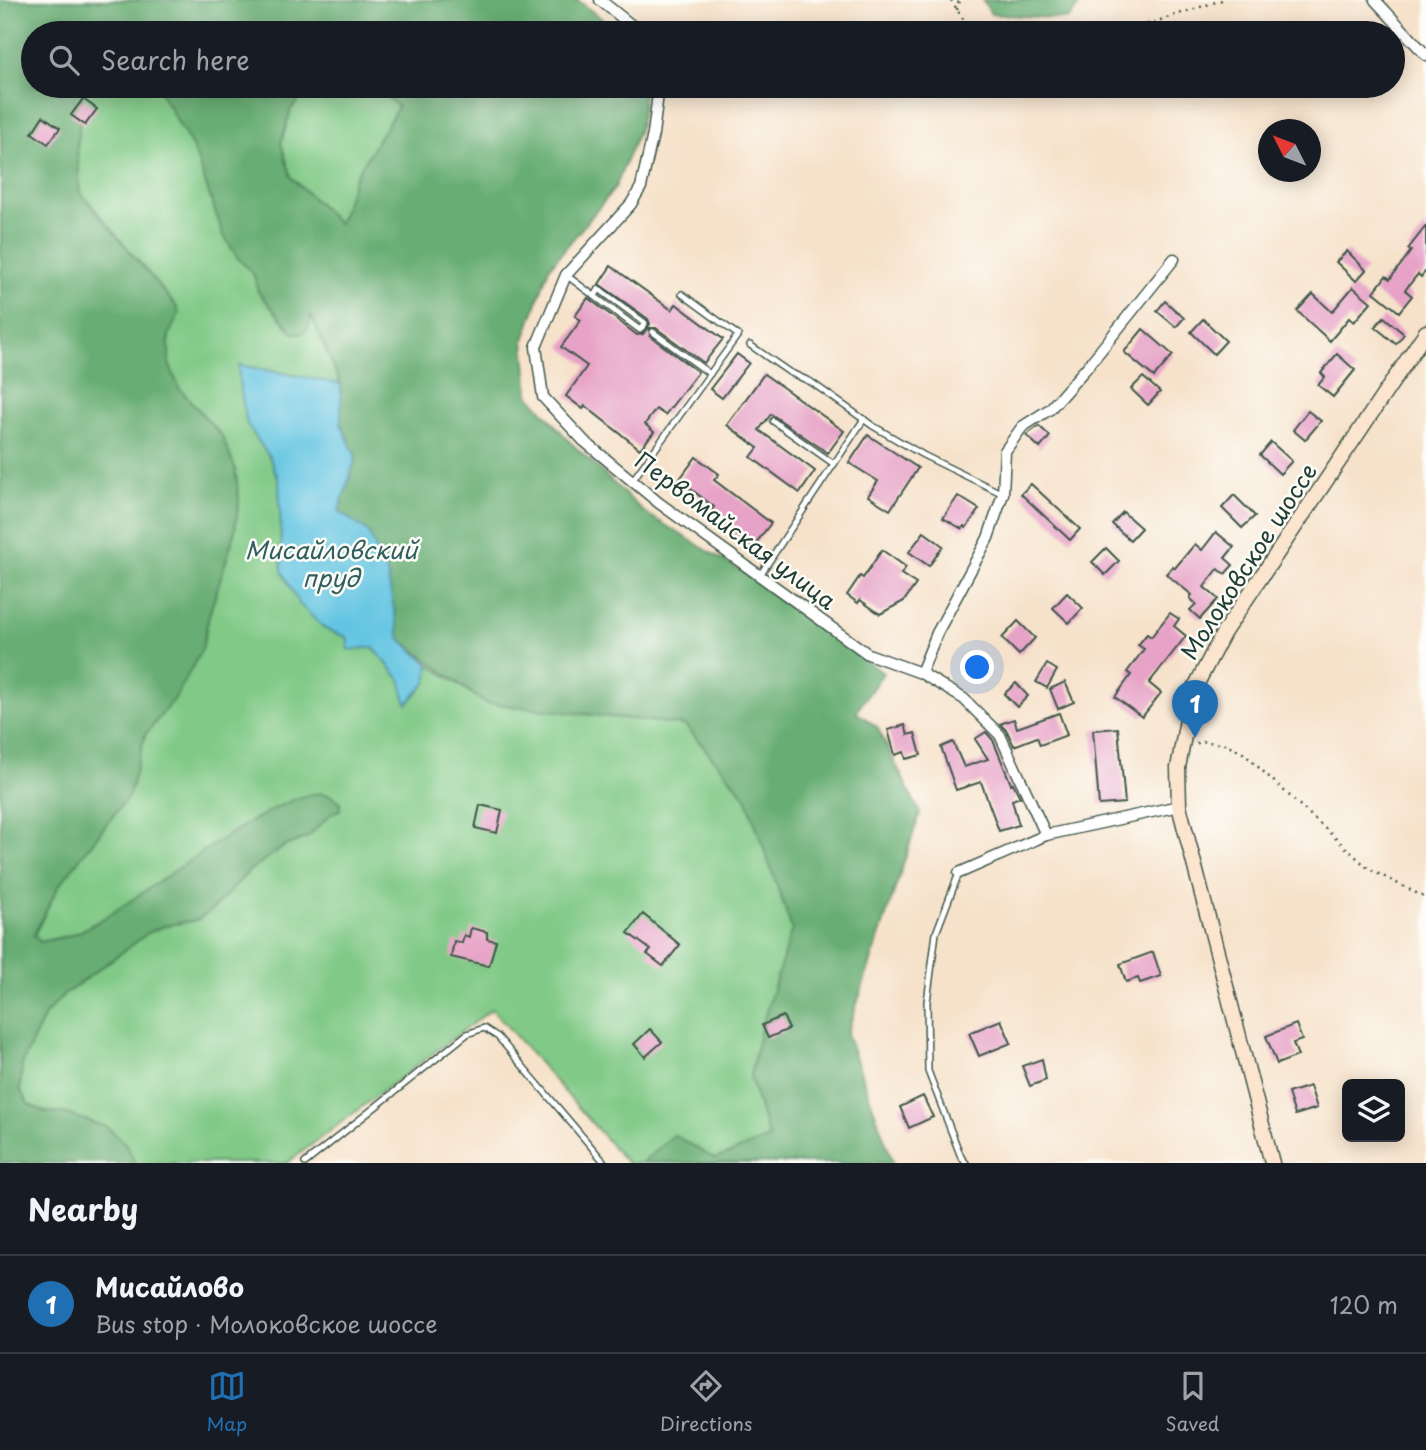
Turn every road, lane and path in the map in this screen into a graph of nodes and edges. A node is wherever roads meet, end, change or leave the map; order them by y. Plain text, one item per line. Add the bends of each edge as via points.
1 (600, 0) edge
2 (951, 0) edge
3 (960, 0) edge
4 (1222, 0) edge
5 (1375, 0) edge
6 (957, 10) junction
7 (626, 21) edge
8 (964, 21) edge
9 (1157, 21) edge
10 (1394, 21) edge
11 (1405, 32) edge
12 (1426, 55) edge
13 (658, 98) edge
14 (1174, 259) dead end
15 (566, 275) junction
16 (682, 294) dead end
17 (595, 296) junction
18 (653, 332) dead end
19 (1426, 332) edge
20 (750, 345) dead end
21 (710, 374) junction
22 (864, 419) junction
23 (773, 421) dead end
24 (834, 464) junction
25 (632, 481) junction
26 (1003, 494) junction
27 (760, 575) junction
28 (921, 673) junction
29 (1193, 751) dead end
30 (1179, 806) junction
31 (1046, 835) junction
32 (959, 873) joint
33 (1424, 897) dead end
34 (305, 1163) edge
35 (605, 1163) edge
36 (966, 1163) edge
37 (1272, 1163) edge

1 - 7 street
2 - 6 path
3 - 6 path
4 - 9 path
5 - 10 street
6 - 8 path
11 - 12 street
13 - 15 street, Первомайская улица via 641,187
14 - 26 street via 1050,409 1022,427 1004,451
15 - 17 lane
15 - 25 street, Первомайская улица via 536,347 543,397 584,441
16 - 21 lane via 738,335
17 - 17 lane via 640,330 645,323 599,289
18 - 21 lane
19 - 30 main road, Молоковское шоссе via 1224,632 1192,693 1178,768
20 - 22 lane
21 - 25 lane
22 - 24 lane
22 - 26 lane via 923,455
23 - 24 lane
24 - 27 lane
25 - 27 street, Первомайская улица
26 - 28 street via 988,538
27 - 28 street, Первомайская улица via 868,654
28 - 31 street, Первомайская улица via 964,699 1000,735
29 - 33 path via 1199,741 1226,744 1243,753 1368,869
30 - 31 street
30 - 37 main road, Молоковское шоссе
31 - 32 street
32 - 36 lane via 936,933 927,1002 928,1071
34 - 35 lane via 467,1034 484,1028 498,1037

